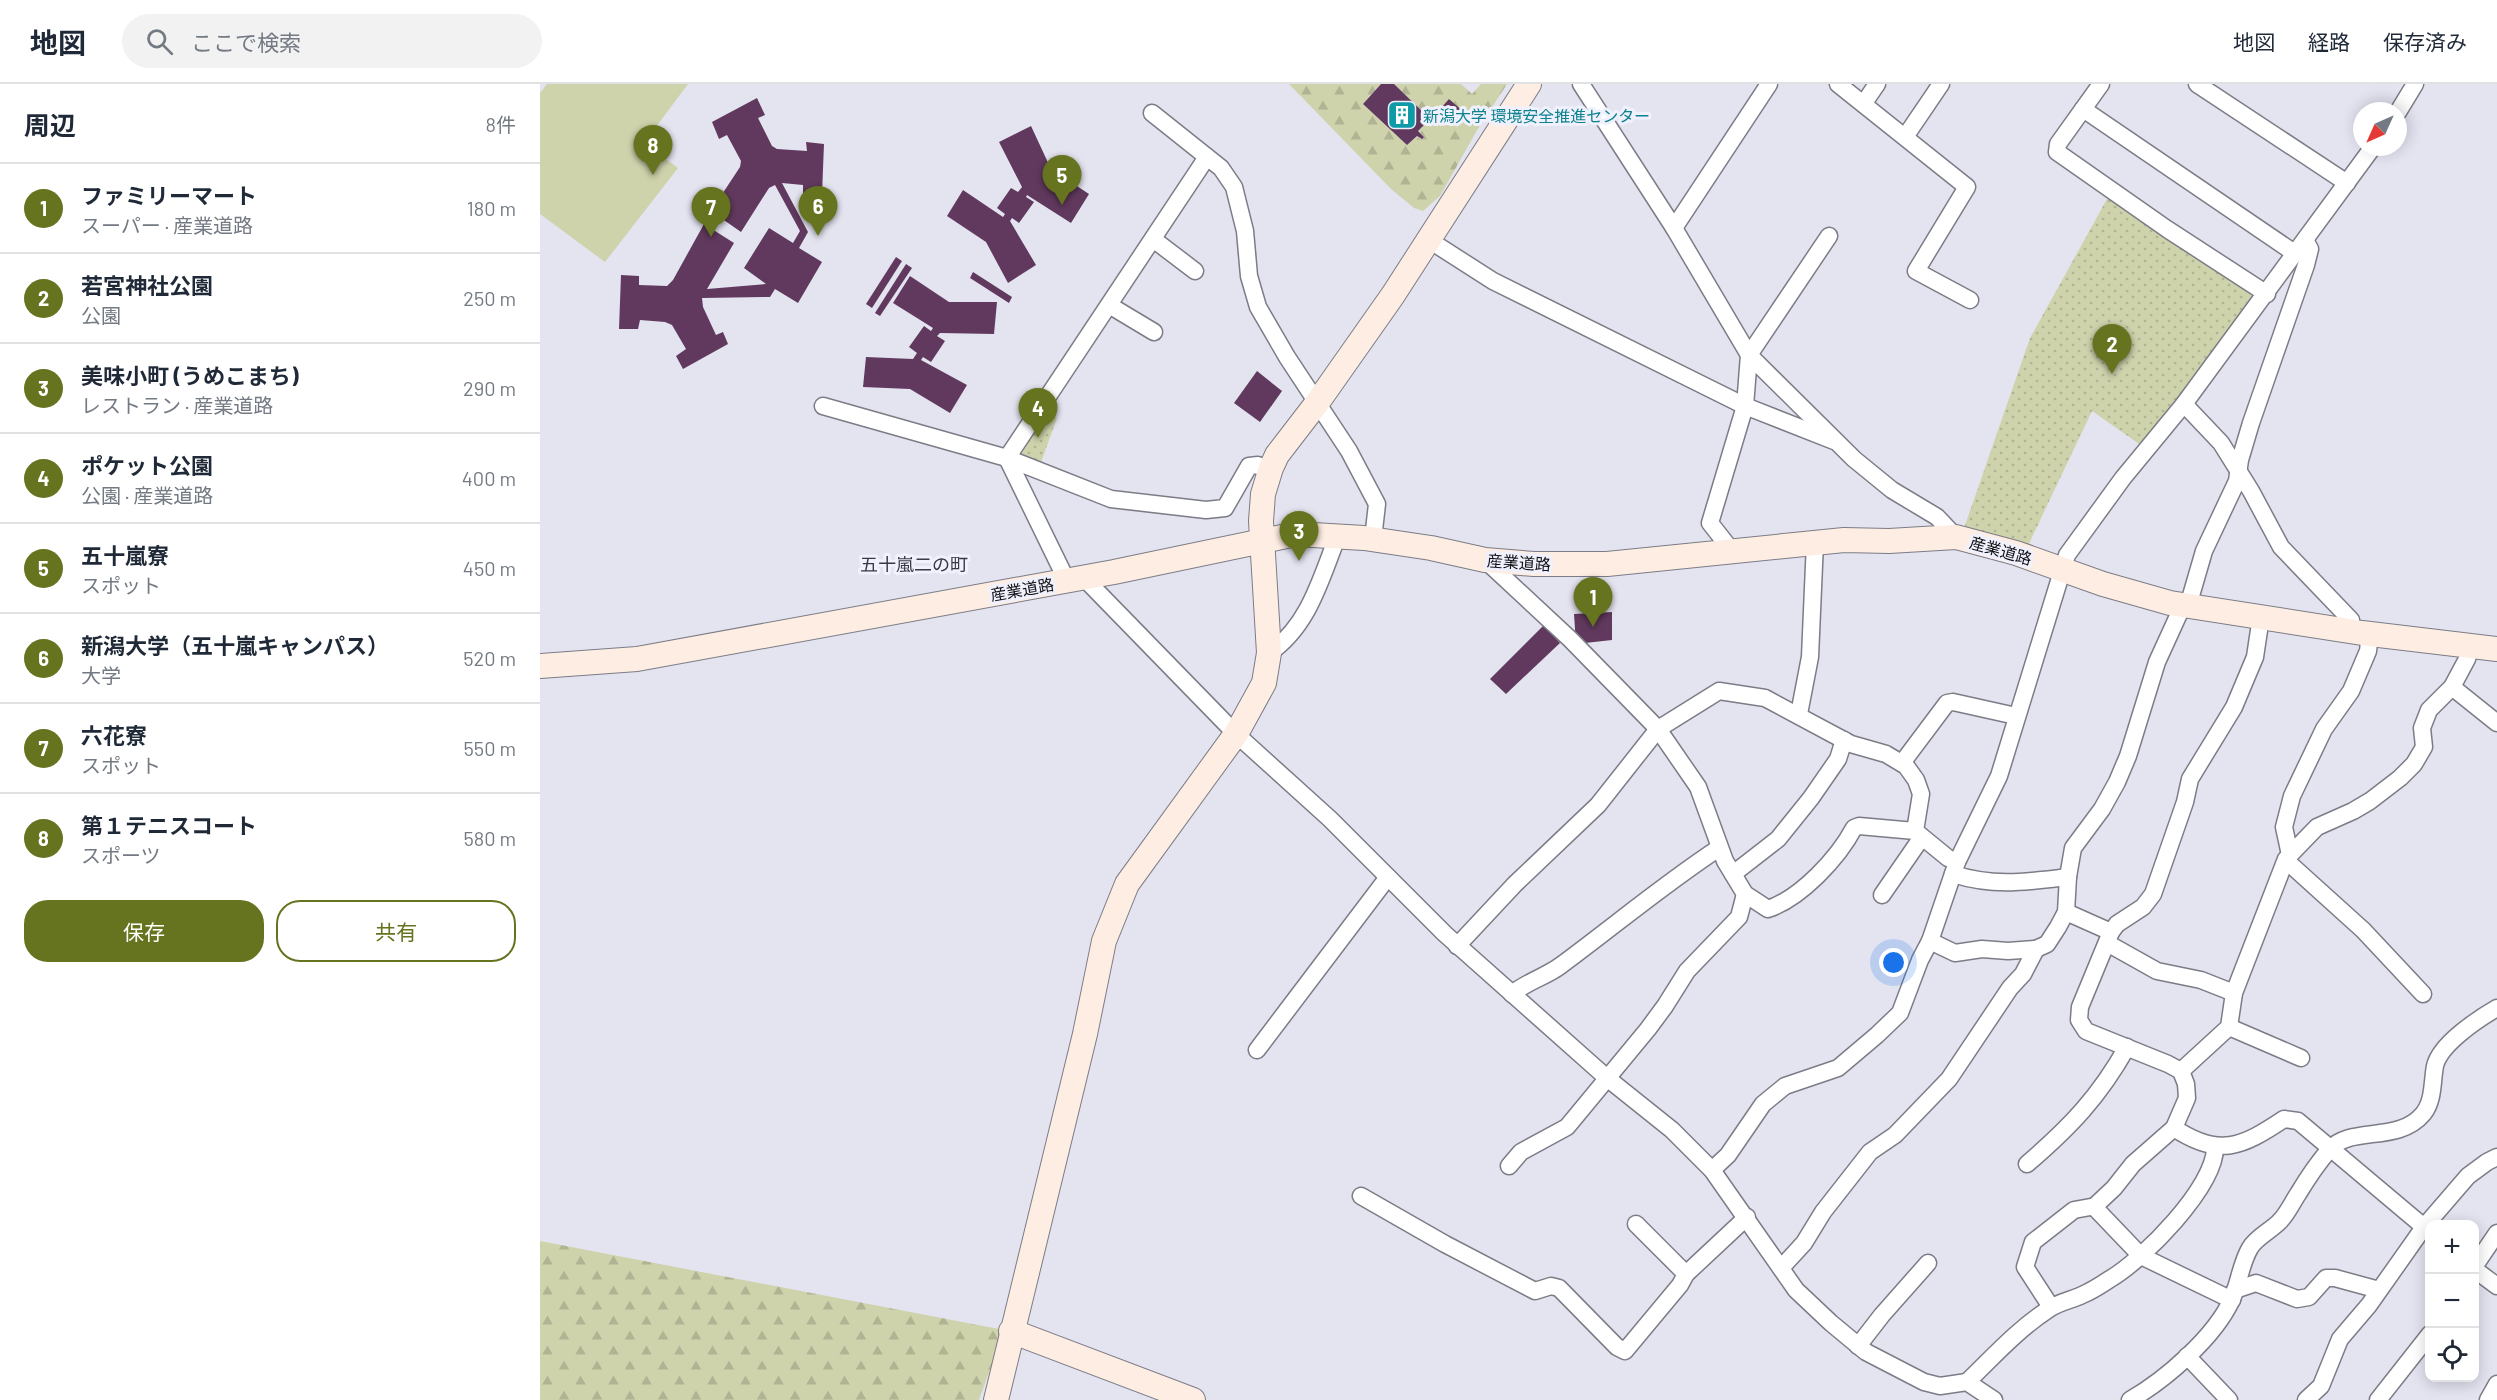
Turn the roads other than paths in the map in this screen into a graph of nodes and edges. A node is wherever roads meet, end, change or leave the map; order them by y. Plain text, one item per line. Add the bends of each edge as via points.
1 (1529, 84) edge
2 (1581, 84) edge
3 (1769, 84) edge
4 (1838, 84) edge
5 (1877, 84) edge
6 (1941, 84) edge
7 (2101, 84) edge
8 (2197, 84) edge
9 (2415, 84) edge
10 (2404, 102) edge
11 (1864, 103) junction
12 (2083, 109) junction
13 (1152, 113) dead end
14 (1905, 137) junction
15 (2366, 156) edge
16 (1207, 157) junction
17 (2347, 183) junction
18 (1674, 228) junction
19 (1829, 236) dead end
20 (1153, 239) junction
21 (1429, 240) junction
22 (2300, 247) junction
23 (1195, 271) dead end
24 (2267, 294) junction
25 (1970, 300) dead end
26 (1109, 305) junction
27 (1154, 332) dead end
28 (1749, 355) junction
29 (1317, 403) junction
30 (2184, 404) junction
31 (823, 406) dead end
32 (1745, 406) junction
33 (1834, 441) junction
34 (1007, 458) junction
35 (1269, 472) junction
36 (2240, 473) junction
37 (1338, 535) junction
38 (1956, 537) junction
39 (1373, 539) junction
40 (1261, 540) junction
41 (1815, 542) junction
42 (1732, 551) junction
43 (1485, 560) junction
44 (2062, 568) junction
45 (1075, 579) junction
46 (2185, 605) junction
47 (2261, 617) junction
48 (2361, 633) junction
49 (2471, 645) junction
50 (2497, 649) edge
51 (1269, 653) junction
52 (540, 666) edge
53 (2452, 687) junction
54 (1799, 714) junction
55 (2016, 716) junction
56 (2497, 723) edge
57 (1658, 729) junction
58 (1236, 734) junction
59 (1844, 740) junction
60 (1902, 763) junction
61 (1919, 834) junction
62 (1719, 848) junction
63 (2287, 859) junction
64 (1955, 868) junction
65 (1733, 874) junction
66 (1388, 877) junction
67 (2067, 877) junction
68 (1745, 894) junction
69 (1882, 895) dead end
70 (2066, 912) junction
71 (2109, 937) junction
72 (1930, 941) junction
73 (1457, 946) junction
74 (2036, 949) junction
75 (2234, 993) junction
76 (1512, 994) junction
77 (2423, 994) dead end
78 (2497, 1008) edge
79 (2229, 1027) junction
80 (2127, 1047) junction
81 (1257, 1050) dead end
82 (2301, 1058) dead end
83 (2181, 1071) junction
84 (1607, 1078) junction
85 (2174, 1128) junction
86 (2215, 1147) junction
87 (2330, 1148) junction
88 (2497, 1158) edge
89 (2027, 1164) dead end
90 (1509, 1166) dead end
91 (1712, 1170) junction
92 (1361, 1196) dead end
93 (2096, 1206) junction
94 (1747, 1217) junction
95 (2435, 1220) edge
96 (1636, 1224) dead end
97 (2425, 1228) edge
98 (2425, 1232) edge
99 (2497, 1233) edge
100 (2141, 1256) junction
101 (2479, 1262) edge
102 (1929, 1263) dead end
103 (1781, 1268) junction
104 (2479, 1271) edge
105 (1686, 1274) junction
106 (2497, 1286) edge
107 (2379, 1290) junction
108 (2234, 1295) junction
109 (2051, 1307) junction
110 (1011, 1331) junction
111 (2425, 1340) edge
112 (1858, 1346) junction
113 (2187, 1356) junction
114 (1967, 1382) junction
115 (996, 1400) edge
116 (1193, 1400) edge
117 (1994, 1400) edge
118 (2130, 1400) edge
119 (2229, 1400) edge
120 (2306, 1400) edge
121 (2378, 1400) edge

1 - 21 street
2 - 18 street
3 - 18 street
4 - 11 street
5 - 11 street
6 - 14 street
7 - 12 street
8 - 17 street
9 - 10 street
11 - 14 street
12 - 22 street
12 - 24 street via 2058,144 2059,155
13 - 16 street
14 - 25 street via 1967,188 1916,271
15 - 17 street
16 - 20 street
16 - 29 street via 1221,168 1234,187 1258,307
17 - 22 street
18 - 28 street
19 - 28 street
20 - 23 street
20 - 26 street
21 - 29 street
21 - 32 street via 1492,282
22 - 24 street
22 - 36 street via 2310,249 2306,265 2246,441
24 - 30 street
26 - 27 street
26 - 34 street
28 - 32 street
28 - 33 street
29 - 35 street via 1277,455
29 - 39 street via 1377,504
30 - 36 street via 2221,443
30 - 44 street via 2123,478 2067,555
31 - 34 street
32 - 33 street
32 - 42 street via 1710,523
33 - 38 street via 1892,490 1937,517
34 - 35 street via 1111,499 1206,510 1225,508 1249,466 1258,465
34 - 45 street
35 - 40 street via 1263,494
36 - 46 street via 2204,551
36 - 48 street via 2281,547
37 - 39 street, 産業道路
37 - 40 street, 産業道路 via 1296,534
37 - 51 street via 1299,626
38 - 41 street, 産業道路
38 - 44 street, 産業道路
39 - 43 street, 産業道路
40 - 45 street, 産業道路
40 - 51 street
41 - 42 street, 産業道路
41 - 54 street via 1810,657
42 - 43 street, 産業道路 via 1607,564
43 - 57 street
44 - 46 street, 産業道路 via 2103,584
44 - 55 street
45 - 52 street, 産業道路 via 637,659
45 - 58 street
46 - 47 street, 産業道路
46 - 67 street via 2157,662 2125,765 2102,809 2073,848
47 - 48 street, 産業道路
47 - 71 street via 2255,657 2234,707 2190,779 2153,894 2143,908 2117,924
48 - 49 street, 産業道路
48 - 63 street via 2368,651 2361,670 2324,729 2292,796 2284,827
49 - 50 street, 産業道路
49 - 53 street
51 - 58 street via 1264,682
53 - 56 street
53 - 63 street via 2429,710 2422,728 2424,747 2414,764 2370,801 2317,827
54 - 57 street via 1765,698 1719,691
54 - 59 street
55 - 60 street via 1947,703
55 - 64 street via 1999,776
57 - 62 street via 1698,787
57 - 73 street via 1598,805
58 - 66 street
58 - 110 street via 1127,884 1104,941 1085,1034
59 - 60 street
59 - 65 street via 1838,759 1778,839
60 - 61 street via 1916,780 1921,794
61 - 64 street
61 - 68 street via 1859,826 1829,864 1776,906 1768,909
61 - 69 street
62 - 65 street
62 - 76 street via 1548,974
63 - 75 street
63 - 77 street via 2363,930
64 - 67 street via 1991,883
64 - 72 street
65 - 68 street
66 - 73 street
66 - 81 street
67 - 70 street
68 - 84 street via 1739,917 1687,971 1665,1006
70 - 71 street
70 - 74 street via 2047,945
71 - 75 street via 2157,971 2201,980
71 - 80 street via 2080,1007 2079,1020 2086,1031
72 - 74 street via 1955,953 1982,948
72 - 91 street via 1900,1012 1838,1068 1785,1086 1763,1104 1728,1155
73 - 76 street
74 - 103 street via 2023,974 1949,1078 1895,1136 1870,1152 1804,1243
75 - 79 street
76 - 84 street
78 - 87 street via 2464,1030 2438,1057 2425,1111 2414,1123 2403,1130 2356,1137
79 - 82 street
79 - 83 street
80 - 83 street
80 - 89 street via 2100,1092 2079,1117
83 - 85 street via 2187,1098
84 - 90 street via 1567,1127 1521,1152
84 - 91 street via 1672,1130
85 - 86 street
85 - 93 street via 2133,1164
86 - 87 street via 2250,1141 2290,1118 2298,1120
86 - 100 street via 2211,1167 2198,1190
87 - 97 street
87 - 108 street via 2282,1220 2250,1247
88 - 95 street via 2468,1176
91 - 94 street
92 - 105 street via 1535,1291 1558,1288 1625,1351
93 - 100 street
93 - 109 street via 2074,1210 2032,1242 2025,1267
94 - 103 street
94 - 105 street
96 - 105 street
98 - 107 street
99 - 101 street
100 - 108 street
100 - 109 street via 2083,1295
102 - 112 street
103 - 112 street via 1796,1290
104 - 106 street
107 - 108 street via 2326,1278 2309,1297 2297,1299 2256,1283
107 - 120 street via 2340,1339 2321,1386
108 - 113 street via 2220,1319
109 - 114 street
110 - 115 street
110 - 116 street
111 - 121 street
112 - 114 street via 1895,1370 1924,1382 1940,1386
113 - 118 street
113 - 119 street
114 - 117 street

